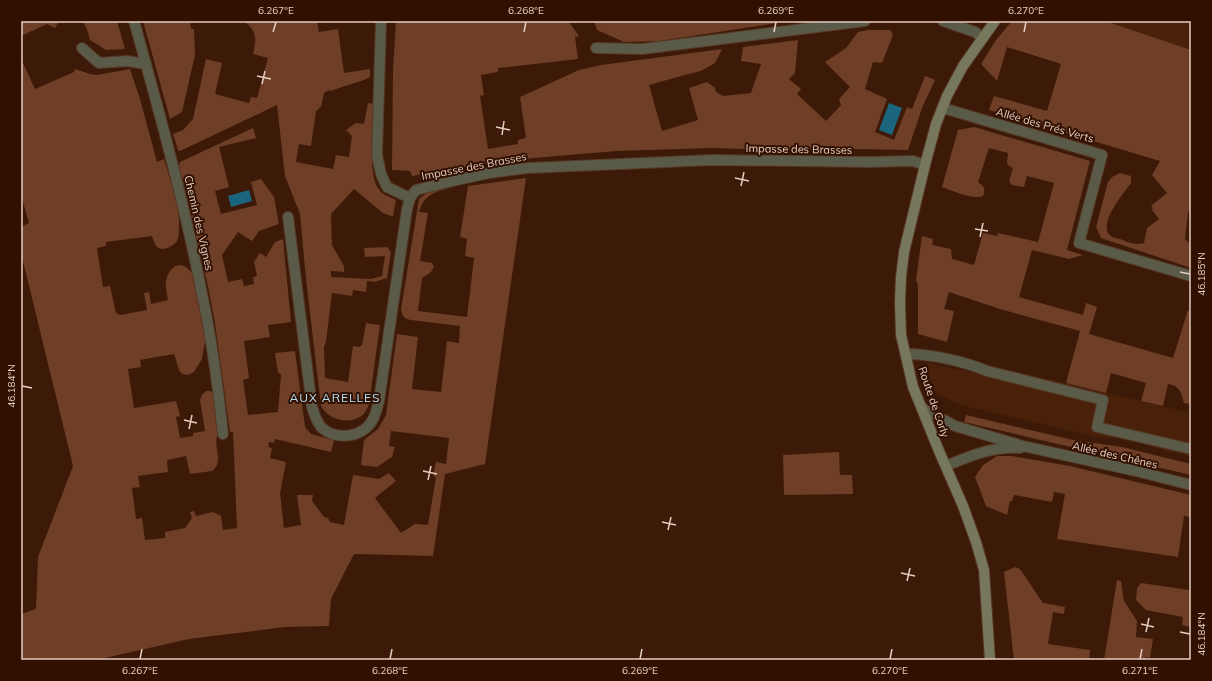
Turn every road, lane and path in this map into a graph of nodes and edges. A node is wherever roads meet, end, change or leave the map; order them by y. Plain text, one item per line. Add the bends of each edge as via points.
1 (134, 21) edge
2 (381, 21) edge
3 (865, 21) edge
4 (943, 21) edge
5 (995, 21) edge
6 (982, 38) junction
7 (82, 48) dead end
8 (596, 48) dead end
9 (146, 64) junction
10 (943, 108) junction
11 (925, 165) junction
12 (410, 198) junction
13 (288, 217) dead end
14 (1191, 276) edge
15 (906, 354) junction
16 (922, 408) junction
17 (223, 434) dead end
18 (1034, 448) junction
19 (1191, 449) edge
20 (946, 466) junction
21 (1191, 485) edge
22 (990, 660) edge

1 - 9 street, Chemin des Vignes
2 - 12 street via 377,155 387,187
3 - 8 street via 642,49
4 - 6 street via 974,32
5 - 6 street, Route de Corly
6 - 10 street, Route de Corly via 963,66
7 - 9 street via 99,62 127,61
9 - 17 street, Chemin des Vignes via 172,160 203,295 217,377
10 - 11 street, Route de Corly
10 - 14 street, Allée des Prés Verts via 1102,155 1079,243
11 - 12 street, Impasse des Brasses via 913,161 713,160 528,168 427,186 416,190
11 - 15 street, Route de Corly via 904,252 901,277 901,335
12 - 13 street via 379,401 373,420 356,434 331,433 321,427 312,407
15 - 16 street, Route de Corly
15 - 19 street via 918,354 971,365 1103,400 1097,427
16 - 18 street, Allée des Chênes via 955,426
16 - 20 street, Route de Corly
18 - 20 street, Allée des Chênes via 991,450
18 - 21 street, Allée des Chênes
20 - 22 street, Route de Corly via 976,542 984,570

